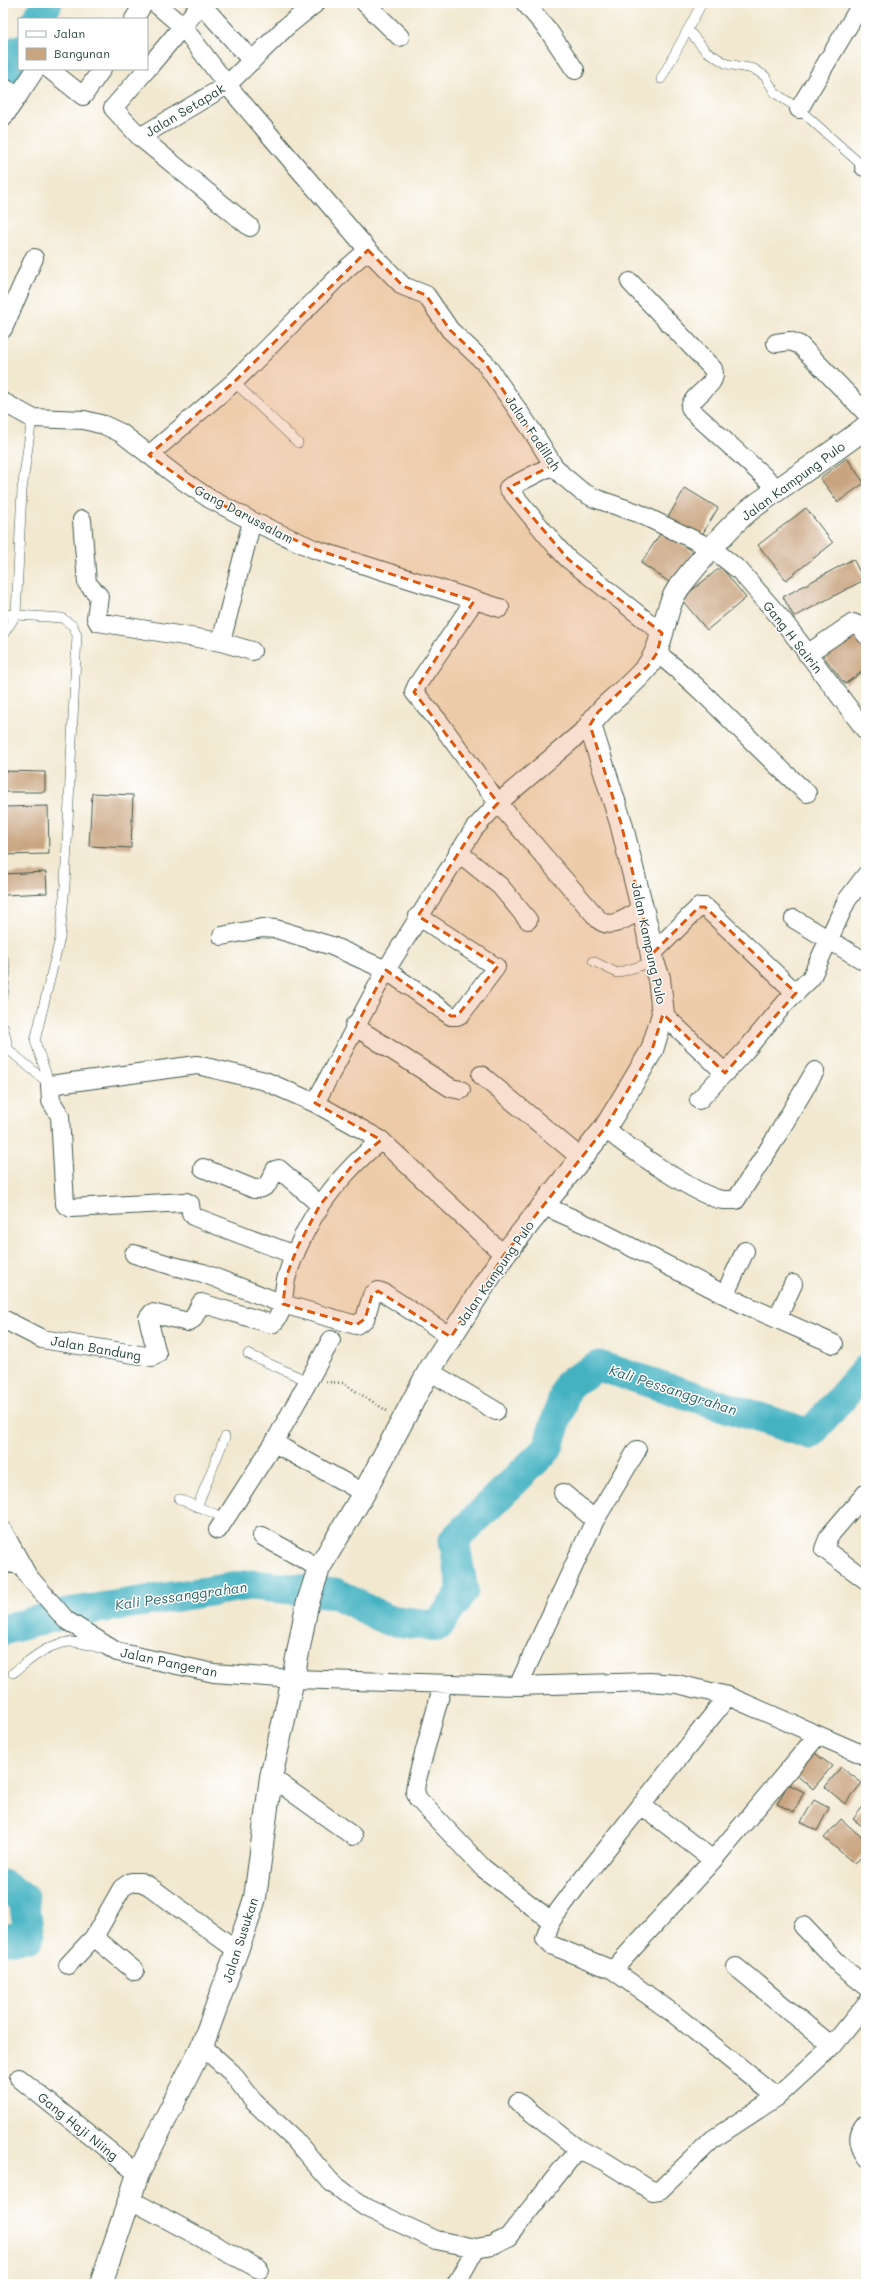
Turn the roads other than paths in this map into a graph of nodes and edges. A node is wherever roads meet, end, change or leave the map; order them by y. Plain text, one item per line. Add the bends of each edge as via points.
1 (144, 3) edge
2 (155, 3) edge
3 (316, 3) edge
4 (366, 3) edge
5 (525, 3) edge
6 (702, 3) edge
7 (862, 3) edge
8 (201, 4) edge
9 (135, 18) edge
10 (183, 27) junction
11 (688, 30) junction
12 (400, 37) dead end
13 (252, 62) junction
14 (148, 68) edge
15 (35, 70) edge
16 (50, 70) edge
17 (101, 70) edge
18 (146, 70) edge
19 (575, 70) dead end
20 (661, 79) dead end
21 (227, 85) junction
22 (89, 88) junction
23 (10, 91) edge
24 (113, 108) junction
25 (799, 109) junction
26 (3, 118) edge
27 (140, 137) junction
28 (865, 167) edge
29 (250, 227) dead end
30 (368, 250) junction
31 (34, 258) dead end
32 (630, 282) dead end
33 (3, 329) edge
34 (776, 343) dead end
35 (234, 382) junction
36 (3, 402) edge
37 (866, 413) edge
38 (32, 418) junction
39 (866, 427) edge
40 (298, 443) dead end
41 (149, 455) junction
42 (553, 465) junction
43 (779, 490) junction
44 (82, 520) dead end
45 (252, 521) junction
46 (713, 549) junction
47 (474, 601) junction
48 (500, 608) dead end
49 (3, 614) edge
50 (16, 615) junction
51 (3, 635) edge
52 (866, 635) edge
53 (221, 642) junction
54 (659, 643) junction
55 (252, 651) dead end
56 (807, 654) junction
57 (590, 725) junction
58 (866, 731) edge
59 (807, 793) dead end
60 (498, 802) junction
61 (458, 852) junction
62 (866, 875) edge
63 (643, 908) junction
64 (418, 916) junction
65 (794, 919) dead end
66 (528, 920) dead end
67 (222, 936) dead end
68 (830, 940) junction
69 (3, 958) edge
70 (652, 958) junction
71 (593, 961) dead end
72 (866, 962) edge
73 (386, 970) junction
74 (796, 993) junction
75 (3, 997) edge
76 (663, 1014) junction
77 (3, 1026) edge
78 (354, 1026) junction
79 (815, 1071) dead end
80 (725, 1073) junction
81 (481, 1075) dead end
82 (50, 1085) junction
83 (461, 1090) dead end
84 (699, 1100) dead end
85 (315, 1103) junction
86 (605, 1128) junction
87 (381, 1140) junction
88 (581, 1158) junction
89 (204, 1168) dead end
90 (320, 1205) junction
91 (542, 1205) junction
92 (745, 1251) dead end
93 (134, 1254) dead end
94 (295, 1255) junction
95 (504, 1255) junction
96 (793, 1284) dead end
97 (725, 1294) junction
98 (283, 1304) junction
99 (3, 1318) edge
100 (777, 1319) junction
101 (451, 1337) junction
102 (330, 1340) dead end
103 (834, 1344) dead end
104 (248, 1354) dead end
105 (430, 1371) junction
106 (308, 1381) junction
107 (496, 1411) dead end
108 (225, 1437) dead end
109 (274, 1443) junction
110 (637, 1450) dead end
111 (364, 1493) junction
112 (563, 1493) dead end
113 (866, 1493) edge
114 (179, 1499) dead end
115 (197, 1507) junction
116 (596, 1520) junction
117 (221, 1524) joint
118 (3, 1532) edge
119 (262, 1536) dead end
120 (3, 1566) edge
121 (24, 1570) junction
122 (317, 1573) junction
123 (866, 1580) edge
124 (117, 1652) junction
125 (13, 1673) dead end
126 (294, 1679) junction
127 (443, 1684) junction
128 (518, 1686) junction
129 (728, 1696) junction
130 (817, 1736) junction
131 (866, 1756) edge
132 (271, 1777) junction
133 (641, 1805) junction
134 (353, 1836) dead end
135 (713, 1860) junction
136 (551, 1920) junction
137 (802, 1926) dead end
138 (94, 1938) junction
139 (238, 1951) junction
140 (68, 1965) dead end
141 (736, 1967) dead end
142 (613, 1970) junction
143 (135, 1971) dead end
144 (866, 1986) edge
145 (866, 2004) edge
146 (202, 2046) junction
147 (832, 2046) junction
148 (19, 2078) dead end
149 (777, 2097) junction
150 (518, 2102) dead end
151 (866, 2123) edge
152 (578, 2149) junction
153 (866, 2157) edge
154 (138, 2174) junction
155 (129, 2199) junction
156 (476, 2248) junction
157 (259, 2269) dead end
158 (101, 2284) edge
159 (456, 2284) edge

1 - 9 street
2 - 10 street
3 - 13 street, Jalan Setapak via 286,27
4 - 12 street
5 - 19 street via 548,30
6 - 11 lane
7 - 25 street
8 - 10 street
8 - 13 street
10 - 14 street
10 - 21 street
11 - 20 lane
11 - 25 lane via 706,51 727,64 754,69 765,76 775,93
13 - 21 street, Jalan Setapak
15 - 23 street
16 - 22 street via 79,95 86,95
17 - 22 street
18 - 24 street
21 - 27 street, Jalan Setapak
21 - 30 street
22 - 24 street, Jalan Setapak
23 - 26 street
24 - 27 street, Jalan Setapak
25 - 28 lane
27 - 29 street
30 - 35 street
30 - 42 street, Jalan Fadillah via 403,286 428,298 450,330 495,375
31 - 33 street
32 - 43 street via 713,369 713,381 691,401 692,411
34 - 37 street via 790,341 800,346
35 - 40 lane
35 - 41 street
36 - 38 street, Gang Darussalam
38 - 41 street, Gang Darussalam via 84,420 104,425 121,433
38 - 50 lane via 22,490
39 - 43 street, Jalan Kampung Pulo
41 - 45 street, Gang Darussalam via 210,499
42 - 46 street, Jalan Fadillah via 587,494 638,513
42 - 54 street via 508,488 555,546
43 - 46 street, Jalan Kampung Pulo via 751,509
44 - 53 street via 87,583 99,596 96,618 98,622
45 - 47 street, Gang Darussalam via 314,549
45 - 53 street
46 - 54 street, Jalan Kampung Pulo via 673,596
46 - 56 street, Gang H Sairin via 740,571 784,622
47 - 48 street, Gang Darussalam
47 - 60 street via 414,692
49 - 50 lane
50 - 51 lane
50 - 82 lane via 62,618 73,626 77,635 61,930 36,1041
52 - 56 street via 860,626 852,623
53 - 55 street
54 - 57 street, Jalan Kampung Pulo via 636,680 598,712
54 - 59 street via 688,678
56 - 58 street, Gang H Sairin
57 - 60 street
57 - 63 street, Jalan Kampung Pulo via 621,823
60 - 61 street
60 - 63 street via 605,924 611,925
61 - 64 street
61 - 66 street via 500,886
62 - 68 street via 847,900
63 - 70 street, Jalan Kampung Pulo
64 - 73 street
64 - 73 street via 494,964 494,970 457,1016 451,1016
65 - 68 street
67 - 73 street via 262,928 276,929 338,949
68 - 72 street
68 - 74 street via 811,978
69 - 75 lane via 6,970
70 - 71 lane via 617,974
70 - 74 street via 699,907 705,907
70 - 76 street, Jalan Kampung Pulo via 659,978
73 - 78 street
74 - 80 street
76 - 80 street
76 - 86 street, Jalan Kampung Pulo via 652,1050
77 - 82 lane via 8,1050
78 - 83 street via 451,1088
78 - 85 street
79 - 86 street via 736,1200 722,1200 700,1191 640,1155
80 - 84 street
81 - 88 street
82 - 85 street via 197,1065 265,1081
82 - 94 street via 51,1101 60,1116 65,1204 71,1208 186,1202 190,1204 191,1213 195,1217
85 - 87 street
86 - 88 street, Jalan Kampung Pulo
87 - 90 street via 354,1162
87 - 95 street
88 - 91 street, Jalan Kampung Pulo
89 - 90 street via 261,1190 266,1187 275,1170 279,1169
90 - 94 street
91 - 95 street, Jalan Kampung Pulo
91 - 97 street via 592,1227
92 - 97 street
93 - 98 street via 203,1273
94 - 98 street via 286,1277
95 - 101 street, Jalan Kampung Pulo
96 - 100 street
97 - 100 street
98 - 99 street, Jalan Bandung via 272,1324 203,1303 200,1304 193,1319 188,1322 152,1312 148,1318 157,1354 152,1357 42,1339
98 - 101 street via 356,1325 365,1319 372,1295 378,1291
100 - 103 street
101 - 105 street, Jalan Kampung Pulo
102 - 106 street
104 - 106 lane
105 - 107 street
105 - 111 street, Jalan Kampung Pulo
106 - 109 street
108 - 115 lane
109 - 111 street
109 - 117 street
110 - 116 street
111 - 122 street, Jalan Kampung Pulo
112 - 116 street
113 - 123 street via 829,1536 824,1549
114 - 115 lane
115 - 117 lane
116 - 128 street
118 - 121 street, Jalan Pangeran
119 - 122 street
120 - 121 street via 8,1563
121 - 124 street, Jalan Pangeran via 66,1620
122 - 126 street, Jalan Susukan via 307,1605
124 - 125 lane via 72,1642 59,1644 42,1651
124 - 126 street, Jalan Pangeran via 214,1673
126 - 127 street, Jalan Pangeran
126 - 132 street, Jalan Susukan
127 - 128 street, Jalan Pangeran
127 - 136 street via 416,1783 418,1798 483,1868
128 - 129 street, Jalan Pangeran via 650,1682 677,1684
129 - 130 street, Jalan Pangeran
129 - 133 street
130 - 131 street, Jalan Pangeran
130 - 135 street
132 - 134 street
132 - 139 street, Jalan Susukan via 255,1898
133 - 135 street
133 - 136 street
135 - 142 street
136 - 142 street via 545,1934 546,1941
137 - 144 street via 842,1967
138 - 139 street via 122,1888 131,1882 141,1882
138 - 140 street
138 - 143 street
139 - 146 street, Jalan Susukan
141 - 147 street
142 - 149 street via 674,2014
145 - 147 street
146 - 154 street, Jalan Susukan
146 - 156 street via 232,2073 254,2102 292,2138 330,2182 367,2208 436,2240
147 - 149 street
148 - 154 street, Gang Haji Niing
149 - 152 street via 714,2139 660,2190 652,2191
150 - 152 street
151 - 153 street via 859,2131 859,2144
152 - 156 street via 508,2237 492,2245
154 - 155 street, Jalan Susukan
155 - 157 street
155 - 158 street, Jalan Susukan
156 - 159 street

